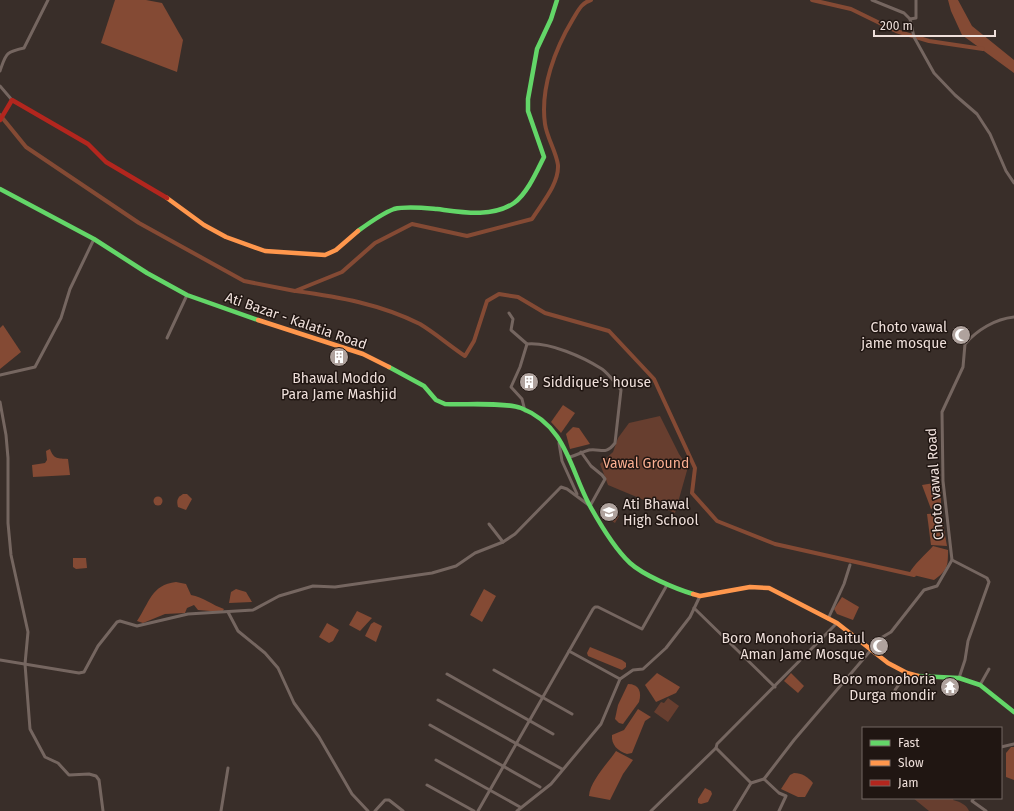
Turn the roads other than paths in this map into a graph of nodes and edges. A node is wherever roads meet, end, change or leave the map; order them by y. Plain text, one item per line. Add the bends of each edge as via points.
1 (48, 0) edge
2 (557, 0) edge
3 (872, 0) edge
4 (916, 0) edge
5 (910, 19) junction
6 (0, 71) edge
7 (0, 86) edge
8 (12, 100) junction
9 (0, 120) edge
10 (1014, 183) edge
11 (0, 189) edge
12 (94, 239) junction
13 (187, 295) junction
14 (509, 313) dead end
15 (1014, 318) edge
16 (167, 338) dead end
17 (527, 344) junction
18 (0, 375) edge
19 (0, 402) edge
20 (524, 410) junction
21 (558, 438) junction
22 (581, 452) junction
23 (570, 457) junction
24 (578, 497) junction
25 (590, 506) junction
26 (489, 524) dead end
27 (503, 542) junction
28 (952, 560) junction
29 (850, 565) dead end
30 (667, 585) junction
31 (700, 596) junction
32 (694, 608) junction
33 (228, 612) junction
34 (828, 619) junction
35 (836, 623) junction
36 (870, 649) junction
37 (569, 650) junction
38 (0, 660) edge
39 (25, 664) junction
40 (989, 669) dead end
41 (494, 670) dead end
42 (907, 673) junction
43 (447, 674) dead end
44 (959, 678) junction
45 (620, 679) junction
46 (980, 685) junction
47 (775, 687) junction
48 (895, 690) dead end
49 (542, 697) junction
50 (438, 700) dead end
51 (1014, 712) edge
52 (572, 714) dead end
53 (529, 720) junction
54 (430, 725) dead end
55 (553, 734) dead end
56 (516, 743) junction
57 (1014, 744) edge
58 (1002, 747) edge
59 (716, 748) junction
60 (436, 760) dead end
61 (502, 766) junction
62 (228, 768) dead end
63 (562, 769) junction
64 (764, 779) junction
65 (751, 783) junction
66 (427, 785) dead end
67 (540, 787) dead end
68 (489, 790) junction
69 (973, 799) edge
70 (520, 808) junction
71 (102, 811) edge
72 (221, 811) edge
73 (368, 811) edge
74 (375, 811) edge
75 (403, 811) edge
76 (474, 811) edge
77 (478, 811) edge
78 (518, 811) edge
79 (651, 811) edge
80 (734, 811) edge
81 (779, 811) edge
82 (986, 811) edge

1 - 6 street via 24,48 10,51 5,55
2 - 8 main road via 537,49 528,99 528,111 544,157 539,169 515,202 504,208 474,214 427,208 395,209 358,230 336,250 325,255 265,251 226,238 174,202 106,162 88,144
3 - 5 street via 904,13
4 - 5 street via 916,18
5 - 10 street via 914,37 934,73 977,114 990,134
7 - 8 street
8 - 9 main road
11 - 12 main road, Ati Bazar - Kalatia Road
12 - 13 main road, Ati Bazar - Kalatia Road
12 - 18 street via 70,288 61,318 35,367
13 - 16 street
13 - 20 main road, Ati Bazar - Kalatia Road via 363,354 424,386 436,400 445,404 507,406
14 - 17 street via 513,319 511,330
15 - 28 street, Choto vawal Road via 990,324 965,344 962,367 942,412 943,481
17 - 20 street via 511,386 522,399
17 - 22 street via 548,345 572,354 603,370 621,390 615,443 604,451
19 - 39 street via 8,458 8,523 28,632
20 - 21 main road, Ati Bazar - Kalatia Road via 549,426
21 - 23 main road, Ati Bazar - Kalatia Road
21 - 24 street via 562,461
22 - 23 street
22 - 25 street via 605,479
23 - 25 main road, Ati Bazar - Kalatia Road
24 - 25 street
24 - 27 street via 561,487 515,534
25 - 30 main road via 631,564
26 - 27 street
27 - 33 street via 475,553 456,566 432,573 335,587 313,586 279,596 253,610
28 - 36 street via 937,586 924,590 890,632 874,642
28 - 44 street via 987,578 989,582 968,641
29 - 34 street
30 - 31 main road
30 - 37 street via 642,629 595,607
31 - 32 street
31 - 34 main road via 750,587 769,588
32 - 45 street via 666,648 643,669 632,670
32 - 47 street
33 - 39 street via 188,614 137,626 120,620 98,646 84,672
33 - 73 street via 238,631 265,653 278,668 294,703 319,736 352,794
34 - 35 main road
35 - 36 main road
35 - 47 street
36 - 42 main road
36 - 64 street
37 - 45 street
37 - 49 street
38 - 39 street
39 - 71 street via 30,729 45,757 58,763 69,775 96,776 99,780
40 - 46 street
41 - 49 street
42 - 44 main road via 922,678
42 - 48 street
43 - 53 street
44 - 46 main road
45 - 63 street via 601,724
46 - 51 main road
47 - 59 street via 717,744
49 - 52 street
49 - 53 street
50 - 56 street
53 - 55 street
53 - 56 street
54 - 61 street
56 - 61 street
56 - 63 street
57 - 58 street
59 - 65 street
59 - 79 street
60 - 68 street
61 - 67 street
61 - 68 street
62 - 72 street
63 - 70 street via 551,784
64 - 65 street
64 - 81 street via 786,796
65 - 80 street
66 - 76 street
68 - 70 street
68 - 77 street
69 - 82 street via 972,801
70 - 78 street
74 - 75 street via 385,800 390,800

